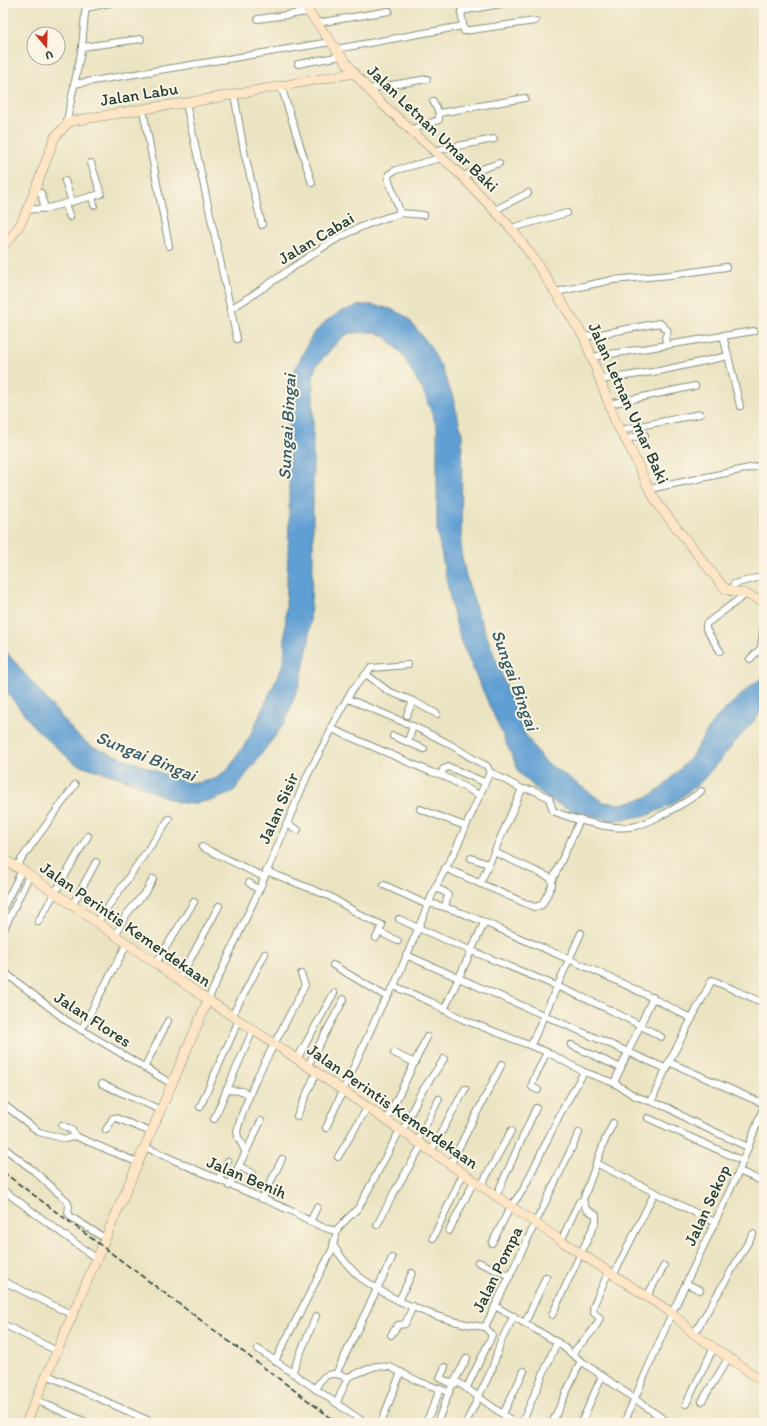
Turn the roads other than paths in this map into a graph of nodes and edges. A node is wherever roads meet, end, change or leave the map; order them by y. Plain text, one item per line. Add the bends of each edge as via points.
1 (110, 3) edge
2 (506, 3) edge
3 (86, 5) edge
4 (305, 5) edge
5 (389, 11) dead end
6 (258, 19) dead end
7 (535, 20) dead end
8 (317, 23) junction
9 (463, 26) junction
10 (141, 39) dead end
11 (82, 47) junction
12 (336, 49) junction
13 (298, 64) dead end
14 (354, 73) junction
15 (427, 79) dead end
16 (74, 84) junction
17 (281, 86) junction
18 (368, 89) junction
19 (234, 94) junction
20 (525, 98) dead end
21 (433, 101) dead end
22 (186, 103) junction
23 (143, 110) junction
24 (439, 113) junction
25 (66, 125) junction
26 (409, 130) junction
27 (494, 139) dead end
28 (432, 151) junction
29 (441, 158) junction
30 (91, 163) dead end
31 (499, 163) dead end
32 (462, 176) junction
33 (66, 181) dead end
34 (312, 183) dead end
35 (41, 193) dead end
36 (528, 194) dead end
37 (92, 196) junction
38 (72, 202) junction
39 (65, 204) junction
40 (94, 205) dead end
41 (45, 209) junction
42 (26, 210) junction
43 (495, 210) junction
44 (400, 213) junction
45 (567, 214) dead end
46 (424, 215) dead end
47 (70, 217) dead end
48 (262, 225) dead end
49 (511, 228) junction
50 (3, 245) edge
51 (169, 246) dead end
52 (726, 267) dead end
53 (556, 292) junction
54 (230, 309) junction
55 (754, 331) dead end
56 (724, 335) junction
57 (584, 337) junction
58 (237, 339) dead end
59 (666, 345) junction
60 (728, 356) junction
61 (592, 358) junction
62 (600, 380) junction
63 (695, 386) dead end
64 (610, 404) junction
65 (740, 406) dead end
66 (700, 414) dead end
67 (620, 430) junction
68 (645, 435) dead end
69 (626, 440) junction
70 (764, 465) edge
71 (649, 489) junction
72 (764, 576) edge
73 (730, 592) junction
74 (746, 594) junction
75 (764, 602) edge
76 (764, 623) edge
77 (720, 651) dead end
78 (750, 658) dead end
79 (408, 665) dead end
80 (366, 674) junction
81 (348, 699) junction
82 (413, 701) junction
83 (437, 714) dead end
84 (407, 715) dead end
85 (413, 726) junction
86 (332, 729) junction
87 (393, 736) dead end
88 (408, 741) junction
89 (424, 749) dead end
90 (490, 772) junction
91 (442, 775) junction
92 (484, 782) junction
93 (75, 785) dead end
94 (522, 789) junction
95 (700, 791) dead end
96 (479, 795) junction
97 (420, 809) dead end
98 (169, 819) dead end
99 (580, 820) junction
100 (286, 824) junction
101 (465, 826) junction
102 (298, 830) dead end
103 (88, 836) dead end
104 (202, 847) dead end
105 (494, 852) junction
106 (471, 858) dead end
107 (3, 859) edge
108 (96, 862) dead end
109 (488, 864) junction
110 (445, 868) junction
111 (22, 871) junction
112 (266, 871) junction
113 (264, 878) junction
114 (153, 879) dead end
115 (552, 881) junction
116 (249, 883) dead end
117 (480, 884) junction
118 (384, 885) dead end
119 (435, 888) junction
120 (259, 890) junction
121 (55, 895) junction
122 (194, 902) dead end
123 (429, 904) junction
124 (72, 906) junction
125 (219, 906) dead end
126 (444, 907) junction
127 (3, 908) edge
128 (399, 919) dead end
129 (38, 922) dead end
130 (97, 923) junction
131 (484, 923) junction
132 (418, 928) junction
133 (3, 931) edge
134 (581, 933) dead end
135 (115, 936) junction
136 (398, 941) dead end
137 (127, 944) junction
138 (472, 952) junction
139 (265, 954) dead end
140 (406, 955) junction
141 (568, 959) junction
142 (156, 963) junction
143 (333, 965) dead end
144 (3, 971) edge
145 (302, 974) dead end
146 (460, 978) junction
147 (179, 980) junction
148 (394, 986) junction
149 (557, 987) junction
150 (334, 993) dead end
151 (387, 997) junction
152 (654, 997) junction
153 (344, 999) dead end
154 (208, 1000) junction
155 (764, 1003) edge
156 (444, 1010) junction
157 (545, 1016) junction
158 (236, 1018) junction
159 (692, 1019) junction
160 (168, 1021) dead end
161 (641, 1025) junction
162 (81, 1030) junction
163 (253, 1030) junction
164 (661, 1036) dead end
165 (427, 1038) dead end
166 (274, 1044) junction
167 (571, 1044) dead end
168 (531, 1045) junction
169 (547, 1052) junction
170 (629, 1052) junction
171 (394, 1053) dead end
172 (297, 1059) junction
173 (444, 1059) dead end
174 (669, 1062) junction
175 (415, 1063) junction
176 (502, 1064) dead end
177 (307, 1066) junction
178 (144, 1068) junction
179 (621, 1068) junction
180 (667, 1069) junction
181 (584, 1072) junction
182 (316, 1073) junction
183 (102, 1084) dead end
184 (172, 1084) junction
185 (614, 1084) junction
186 (465, 1089) dead end
187 (226, 1090) junction
188 (538, 1090) dead end
189 (343, 1092) junction
190 (250, 1095) junction
191 (439, 1098) dead end
192 (652, 1100) junction
193 (3, 1104) edge
194 (764, 1105) edge
195 (200, 1107) dead end
196 (367, 1108) junction
197 (536, 1108) dead end
198 (161, 1110) junction
199 (297, 1116) dead end
200 (648, 1118) dead end
201 (214, 1119) dead end
202 (261, 1121) dead end
203 (386, 1121) junction
204 (613, 1123) dead end
205 (62, 1125) dead end
206 (326, 1128) dead end
207 (106, 1130) dead end
208 (401, 1131) junction
209 (511, 1131) dead end
210 (151, 1132) junction
211 (579, 1133) dead end
212 (75, 1136) junction
213 (420, 1143) junction
214 (3, 1147) edge
215 (145, 1147) junction
216 (748, 1147) junction
217 (245, 1151) junction
218 (430, 1151) junction
219 (338, 1157) dead end
220 (282, 1159) dead end
221 (228, 1161) dead end
222 (743, 1161) junction
223 (139, 1163) junction
224 (596, 1163) junction
225 (450, 1165) junction
226 (239, 1166) junction
227 (739, 1171) junction
228 (252, 1173) dead end
229 (463, 1174) junction
230 (218, 1180) junction
231 (764, 1182) edge
232 (478, 1184) junction
233 (229, 1186) junction
234 (3, 1190) edge
235 (655, 1192) junction
236 (496, 1196) junction
237 (262, 1199) junction
238 (584, 1200) junction
239 (511, 1206) junction
240 (317, 1207) dead end
241 (310, 1222) junction
242 (714, 1222) junction
243 (536, 1223) junction
244 (377, 1224) dead end
245 (337, 1231) junction
246 (449, 1231) dead end
247 (753, 1234) dead end
248 (433, 1238) dead end
249 (106, 1239) junction
250 (561, 1241) junction
251 (492, 1243) dead end
252 (334, 1246) junction
253 (581, 1254) junction
254 (392, 1258) dead end
255 (97, 1259) junction
256 (478, 1262) dead end
257 (664, 1266) dead end
258 (412, 1273) dead end
259 (612, 1273) junction
260 (510, 1276) junction
261 (546, 1277) dead end
262 (3, 1281) edge
263 (687, 1284) junction
264 (379, 1288) junction
265 (700, 1290) dead end
266 (647, 1296) junction
267 (399, 1301) junction
268 (413, 1306) junction
269 (495, 1306) junction
270 (672, 1313) junction
271 (552, 1314) dead end
272 (73, 1315) junction
273 (316, 1316) dead end
274 (514, 1316) junction
275 (525, 1323) junction
276 (3, 1324) edge
277 (485, 1327) junction
278 (694, 1334) junction
279 (390, 1335) dead end
280 (557, 1342) junction
281 (714, 1347) junction
282 (258, 1349) dead end
283 (57, 1351) junction
284 (572, 1354) junction
285 (729, 1357) junction
286 (466, 1358) dead end
287 (275, 1361) junction
288 (581, 1361) junction
289 (445, 1367) dead end
290 (524, 1371) dead end
291 (401, 1372) junction
292 (292, 1373) junction
293 (336, 1374) junction
294 (47, 1375) junction
295 (602, 1376) junction
296 (348, 1377) junction
297 (764, 1382) edge
298 (453, 1384) junction
299 (467, 1387) junction
300 (315, 1389) junction
301 (440, 1390) junction
302 (449, 1392) junction
303 (478, 1396) junction
304 (634, 1398) junction
305 (36, 1400) junction
306 (702, 1401) dead end
307 (337, 1402) junction
308 (686, 1404) dead end
309 (503, 1414) junction
310 (511, 1422) edge
311 (26, 1423) edge
312 (88, 1423) edge
313 (154, 1423) edge
314 (366, 1423) edge
315 (381, 1423) edge
316 (426, 1423) edge
317 (437, 1423) edge
318 (466, 1423) edge
319 (522, 1423) edge
320 (552, 1423) edge
321 (581, 1423) edge
322 (624, 1423) edge
323 (667, 1423) edge

1 - 3 street
2 - 9 street via 461,11
3 - 11 street
4 - 6 street
4 - 8 street, Jalan Letnan Umar Baki
5 - 8 street
7 - 9 street via 464,32
8 - 12 street, Jalan Letnan Umar Baki
9 - 12 street
10 - 11 street
11 - 16 street
12 - 13 street
12 - 14 street, Jalan Letnan Umar Baki
12 - 16 street
14 - 17 street, Jalan Labu
14 - 18 street, Jalan Letnan Umar Baki
15 - 18 street
16 - 25 street
17 - 19 street, Jalan Labu
17 - 34 street
18 - 26 street, Jalan Letnan Umar Baki
19 - 22 street, Jalan Labu
19 - 48 street via 244,151
20 - 24 street
21 - 24 street
22 - 23 street, Jalan Labu
22 - 54 street
23 - 25 street, Jalan Labu via 72,121
23 - 51 street
24 - 26 street via 440,118 437,122
25 - 42 street via 55,137
26 - 28 street, Jalan Letnan Umar Baki
27 - 28 street
28 - 29 street, Jalan Letnan Umar Baki
29 - 32 street, Jalan Letnan Umar Baki
29 - 44 street via 389,174 388,178
30 - 37 street via 101,194
31 - 32 street
32 - 43 street, Jalan Letnan Umar Baki
33 - 38 street
35 - 41 street
36 - 43 street
37 - 38 street
37 - 40 street
38 - 39 street
39 - 41 street
39 - 47 street
41 - 42 street
42 - 50 street via 16,231
43 - 49 street, Jalan Letnan Umar Baki
44 - 46 street
44 - 54 street, Jalan Cabai via 343,235
45 - 49 street
49 - 53 street, Jalan Letnan Umar Baki
52 - 53 street via 612,280
53 - 57 street, Jalan Letnan Umar Baki
54 - 58 street
55 - 56 street
56 - 59 street
56 - 60 street
57 - 59 street via 660,324 668,332 665,338
57 - 61 street, Jalan Letnan Umar Baki
59 - 61 street
60 - 62 street via 659,371
60 - 65 street
61 - 62 street, Jalan Letnan Umar Baki
62 - 64 street, Jalan Letnan Umar Baki
63 - 64 street
64 - 67 street, Jalan Letnan Umar Baki
66 - 67 street
67 - 69 street, Jalan Letnan Umar Baki
68 - 69 street
69 - 71 street, Jalan Letnan Umar Baki
70 - 71 street
71 - 73 street, Jalan Letnan Umar Baki via 660,507 725,590
72 - 73 street via 734,584
73 - 74 street
74 - 75 street
74 - 77 street via 706,624 706,629
76 - 78 street via 761,648
79 - 80 street, Jalan Sisir via 371,668
80 - 81 street, Jalan Sisir via 352,690
80 - 82 street via 388,691
81 - 85 street
81 - 86 street, Jalan Sisir
82 - 83 street
82 - 84 street
85 - 88 street
85 - 90 street via 487,766
86 - 91 street
86 - 100 street, Jalan Sisir
87 - 88 street
88 - 89 street
90 - 92 street
90 - 94 street
91 - 92 street via 445,767 449,767
91 - 96 street
92 - 96 street
93 - 111 street
94 - 99 street via 544,794 549,798 553,811
94 - 105 street
95 - 99 street via 679,806 635,826 616,828
96 - 101 street
97 - 101 street
98 - 130 street
99 - 115 street
100 - 102 street
100 - 112 street, Jalan Sisir
101 - 110 street
103 - 121 street
104 - 113 street
105 - 109 street
105 - 115 street via 549,876
106 - 109 street
107 - 111 street, Jalan Perintis Kemerdekaan
108 - 124 street
109 - 117 street
110 - 117 street
110 - 119 street
111 - 121 street, Jalan Perintis Kemerdekaan
111 - 127 street
111 - 133 street
112 - 113 street, Jalan Sisir
112 - 136 street via 329,896 364,917 380,923 382,925 377,935
113 - 120 street, Jalan Sisir
114 - 135 street via 126,915
115 - 117 street via 542,905 537,907
116 - 120 street
118 - 123 street
119 - 123 street
119 - 126 street via 448,895
120 - 154 street, Jalan Sisir
121 - 124 street, Jalan Perintis Kemerdekaan
121 - 129 street
122 - 142 street
123 - 126 street
123 - 132 street
124 - 130 street, Jalan Perintis Kemerdekaan
125 - 147 street
126 - 131 street
128 - 132 street
130 - 135 street, Jalan Perintis Kemerdekaan
131 - 138 street
131 - 141 street
132 - 138 street
132 - 140 street
134 - 141 street
135 - 137 street, Jalan Perintis Kemerdekaan
137 - 142 street, Jalan Perintis Kemerdekaan
137 - 162 street
138 - 146 street
138 - 149 street
139 - 158 street
140 - 146 street
140 - 148 street
141 - 149 street
141 - 152 street
142 - 147 street, Jalan Perintis Kemerdekaan
143 - 151 street
144 - 162 street, Jalan Flores via 34,997
145 - 166 street via 305,985
146 - 156 street
146 - 157 street
147 - 154 street, Jalan Perintis Kemerdekaan
148 - 151 street
148 - 156 street
149 - 157 street
149 - 161 street
150 - 172 street
151 - 189 street
152 - 159 street
152 - 161 street
153 - 177 street
154 - 158 street, Jalan Perintis Kemerdekaan
154 - 184 street
155 - 159 street via 712,980
156 - 168 street
157 - 168 street
157 - 170 street
158 - 163 street, Jalan Perintis Kemerdekaan
158 - 195 street
159 - 174 street
160 - 178 street
161 - 164 street
161 - 170 street
162 - 178 street, Jalan Flores
163 - 166 street, Jalan Perintis Kemerdekaan
163 - 187 street
165 - 175 street
166 - 172 street, Jalan Perintis Kemerdekaan
166 - 190 street
167 - 179 street
168 - 169 street
169 - 181 street
169 - 188 street via 533,1081 532,1087
170 - 179 street
170 - 180 street
171 - 175 street
172 - 177 street, Jalan Perintis Kemerdekaan
173 - 208 street via 420,1094
174 - 180 street
174 - 194 street
175 - 203 street
176 - 225 street
177 - 182 street, Jalan Perintis Kemerdekaan
178 - 184 street, Jalan Flores
179 - 185 street
180 - 192 street
181 - 185 street
181 - 239 street via 560,1114 523,1190
182 - 189 street, Jalan Perintis Kemerdekaan
182 - 199 street
183 - 198 street
184 - 198 street
185 - 192 street via 635,1096
186 - 218 street
187 - 190 street via 242,1091
187 - 201 street
189 - 196 street, Jalan Perintis Kemerdekaan
189 - 206 street
190 - 217 street via 237,1131
191 - 213 street
192 - 216 street
193 - 212 street via 40,1132 66,1139
194 - 216 street, Jalan Sekop
196 - 203 street, Jalan Perintis Kemerdekaan
196 - 219 street
197 - 236 street
198 - 210 street
200 - 222 street
202 - 217 street
203 - 208 street, Jalan Perintis Kemerdekaan
204 - 224 street
205 - 212 street via 72,1130
207 - 210 street via 113,1118 116,1118
208 - 213 street, Jalan Perintis Kemerdekaan
208 - 245 street via 358,1207
209 - 232 street
210 - 215 street
211 - 243 street, Jalan Pompa
212 - 223 street
213 - 218 street, Jalan Perintis Kemerdekaan
213 - 244 street
214 - 249 street via 67,1201 71,1218
215 - 223 street
215 - 230 street, Jalan Benih
216 - 222 street, Jalan Sekop
217 - 226 street
218 - 225 street, Jalan Perintis Kemerdekaan
220 - 237 street
221 - 230 street
222 - 227 street, Jalan Sekop
223 - 249 street
224 - 235 street
224 - 238 street
225 - 229 street, Jalan Perintis Kemerdekaan
226 - 228 street
226 - 233 street
227 - 231 street
227 - 242 street, Jalan Sekop
229 - 232 street, Jalan Perintis Kemerdekaan
229 - 248 street
230 - 233 street, Jalan Benih
232 - 236 street, Jalan Perintis Kemerdekaan
232 - 246 street
233 - 237 street, Jalan Benih
234 - 255 street
235 - 242 street
235 - 259 street
236 - 239 street, Jalan Perintis Kemerdekaan
237 - 241 street, Jalan Benih
238 - 250 street via 579,1202
238 - 253 street via 586,1209 597,1218
239 - 243 street, Jalan Perintis Kemerdekaan
239 - 251 street
240 - 241 street
241 - 245 street, Jalan Benih
242 - 263 street, Jalan Sekop
243 - 250 street, Jalan Perintis Kemerdekaan
243 - 260 street, Jalan Pompa
245 - 252 street
247 - 278 street
249 - 255 street
250 - 253 street, Jalan Perintis Kemerdekaan
252 - 264 street, Jalan Pompa via 356,1273
252 - 287 street
253 - 259 street, Jalan Perintis Kemerdekaan
253 - 271 street
254 - 264 street
255 - 272 street
256 - 260 street
257 - 266 street
258 - 267 street
259 - 266 street, Jalan Perintis Kemerdekaan
259 - 284 street via 593,1307 594,1313 600,1318 598,1324
260 - 269 street, Jalan Pompa
261 - 275 street
262 - 272 street
263 - 265 street
263 - 270 street, Jalan Sekop
264 - 267 street, Jalan Pompa via 387,1296
264 - 293 street
266 - 270 street, Jalan Perintis Kemerdekaan
267 - 268 street, Jalan Pompa
268 - 277 street, Jalan Pompa via 443,1318
268 - 279 street via 405,1324 398,1325
269 - 274 street
269 - 277 street, Jalan Pompa
270 - 278 street, Jalan Perintis Kemerdekaan
270 - 304 street, Jalan Sekop
272 - 283 street
273 - 292 street
274 - 275 street
274 - 303 street
275 - 280 street
276 - 283 street
277 - 299 street via 492,1335
278 - 281 street, Jalan Perintis Kemerdekaan
280 - 284 street
280 - 319 street
281 - 285 street, Jalan Perintis Kemerdekaan
281 - 308 street
282 - 287 street
283 - 294 street
284 - 288 street
285 - 297 street, Jalan Perintis Kemerdekaan
285 - 306 street
286 - 298 street
287 - 292 street
288 - 295 street
288 - 320 street
289 - 298 street via 440,1378
290 - 309 street
291 - 296 street via 390,1367 376,1366
291 - 301 street
291 - 315 street
292 - 300 street
293 - 296 street
293 - 300 street via 330,1373 325,1376
294 - 305 street
294 - 313 street
295 - 304 street
295 - 321 street
296 - 307 street
298 - 299 street via 459,1383
298 - 302 street
299 - 303 street
300 - 307 street
301 - 302 street
301 - 316 street
302 - 317 street
303 - 309 street
303 - 318 street
304 - 322 street, Jalan Sekop
304 - 323 street
305 - 311 street
305 - 312 street
307 - 314 street
309 - 310 street

